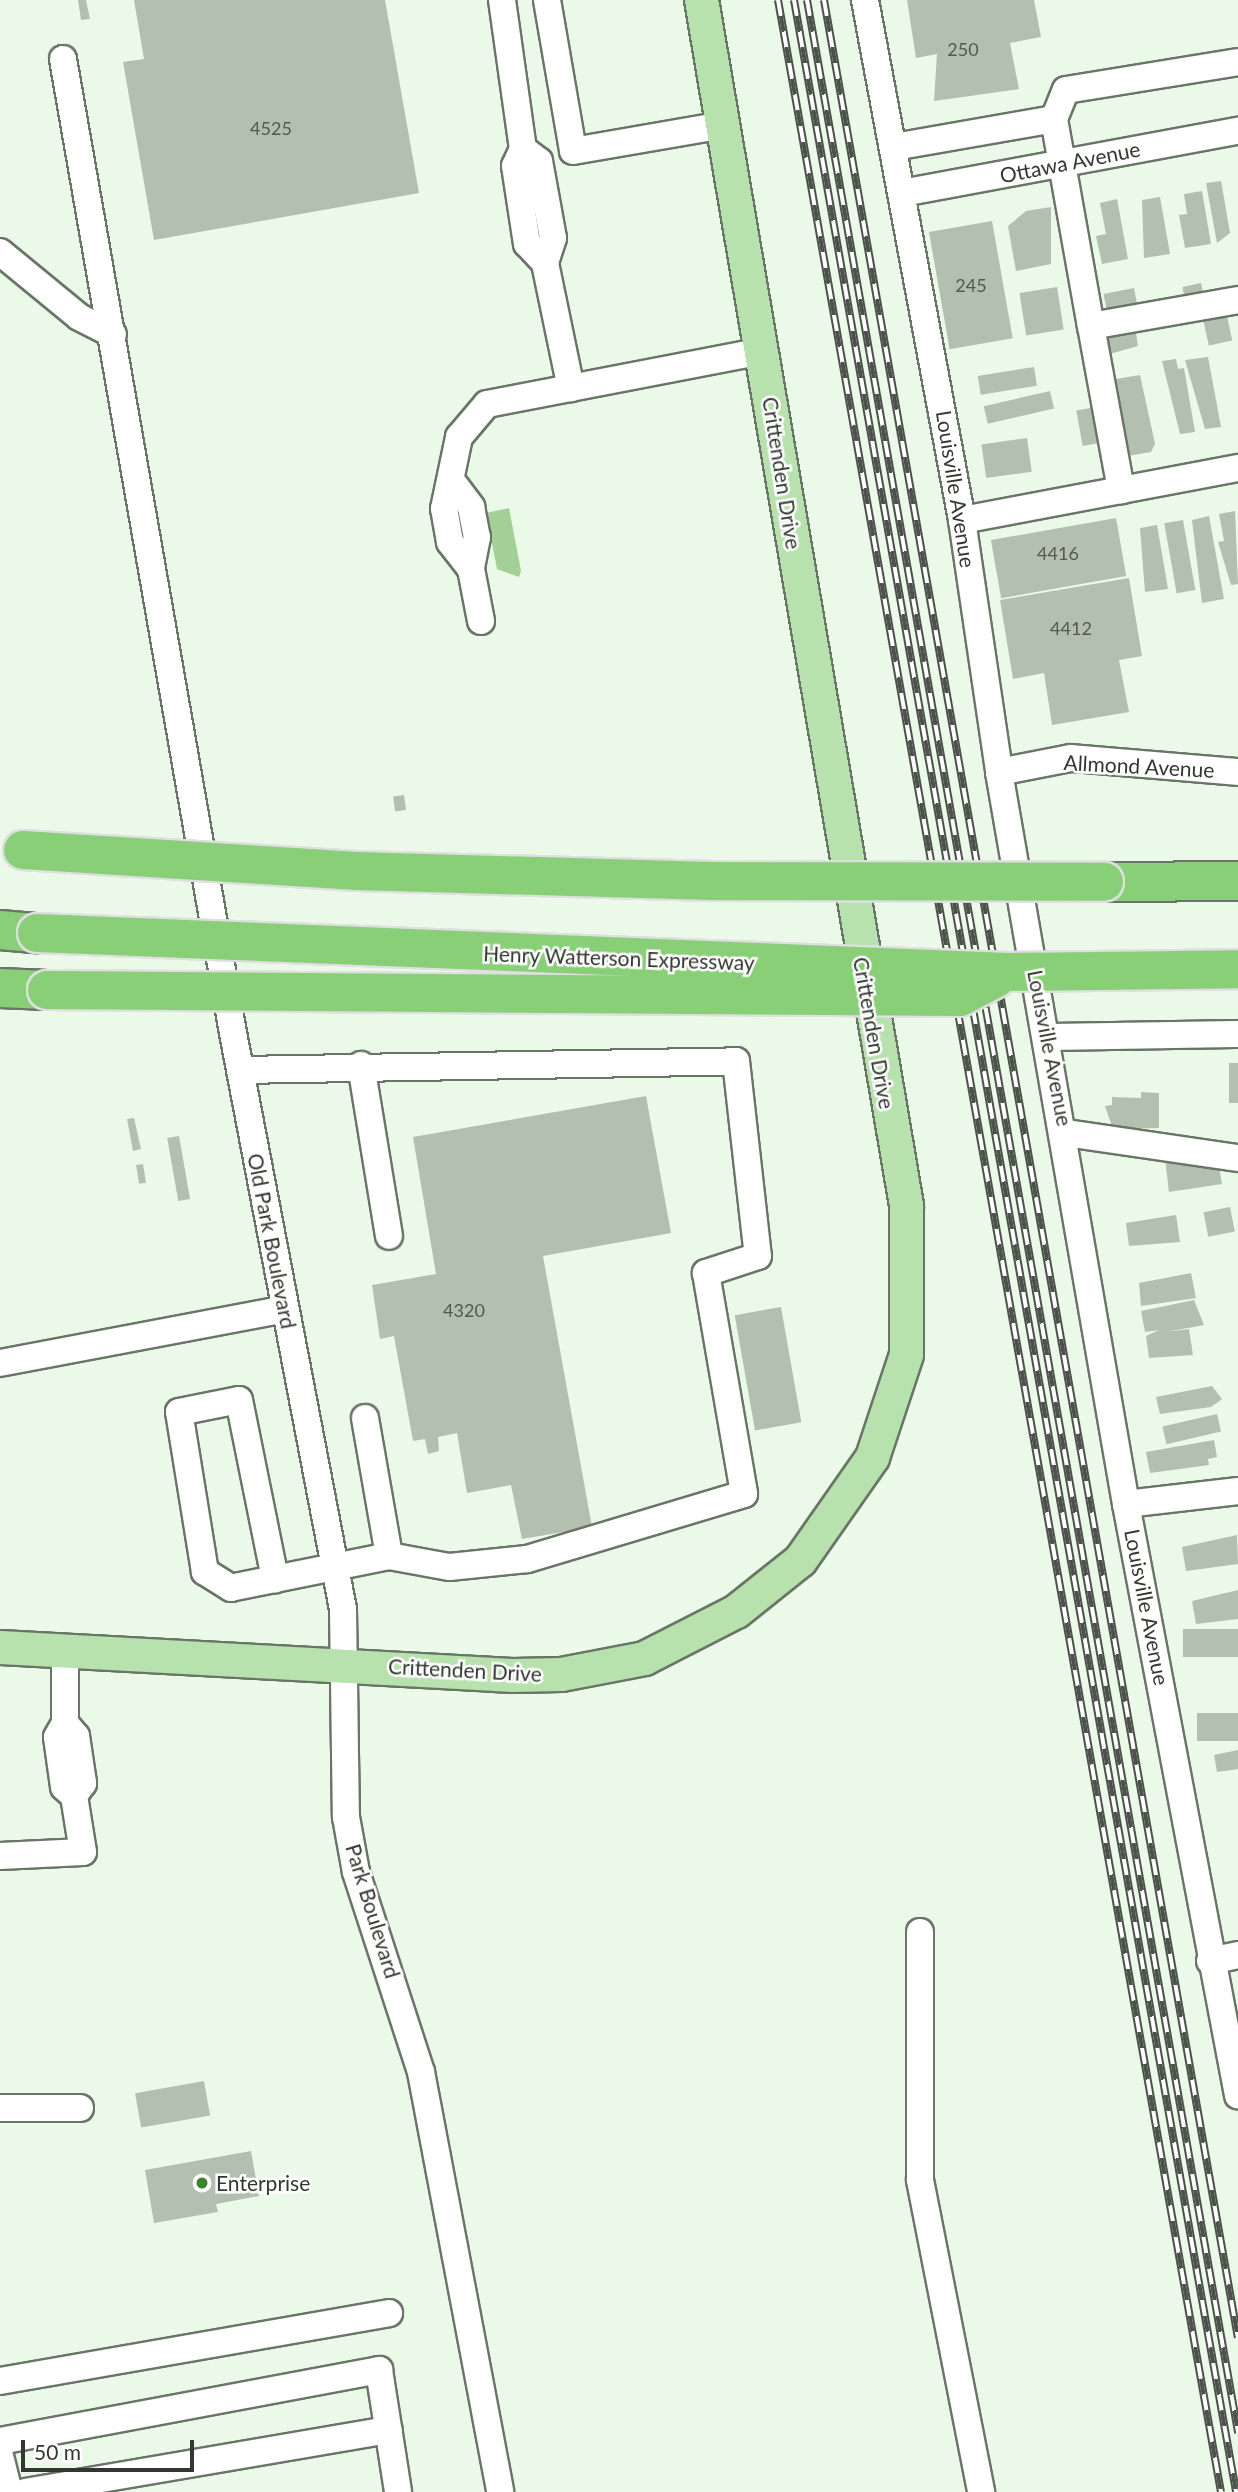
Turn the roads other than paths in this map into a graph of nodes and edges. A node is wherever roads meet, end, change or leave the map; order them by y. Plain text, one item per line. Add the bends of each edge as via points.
1 (502, 0) edge
2 (547, 0) edge
3 (701, 0) edge
4 (865, 0) edge
5 (63, 60) dead end
6 (1238, 62) edge
7 (1054, 119) junction
8 (723, 125) junction
9 (1238, 131) edge
10 (894, 147) junction
11 (1063, 164) junction
12 (902, 193) junction
13 (0, 252) edge
14 (1238, 300) edge
15 (1091, 326) junction
16 (113, 334) junction
17 (763, 351) junction
18 (571, 388) junction
19 (1238, 468) edge
20 (1121, 490) junction
21 (962, 520) junction
22 (481, 621) dead end
23 (999, 772) junction
24 (1238, 772) edge
25 (8, 848) edge
26 (1238, 881) edge
27 (18, 931) edge
28 (1238, 969) edge
29 (1007, 972) junction
30 (0, 988) edge
31 (1238, 1034) edge
32 (1048, 1037) junction
33 (361, 1065) junction
34 (240, 1070) junction
35 (1066, 1133) junction
36 (1238, 1158) edge
37 (389, 1236) dead end
38 (285, 1309) junction
39 (0, 1363) edge
40 (365, 1418) dead end
41 (1238, 1491) edge
42 (1126, 1504) junction
43 (389, 1556) junction
44 (336, 1567) junction
45 (275, 1578) junction
46 (0, 1647) edge
47 (65, 1649) junction
48 (342, 1663) junction
49 (0, 1856) edge
50 (920, 1932) dead end
51 (1238, 1955) edge
52 (1210, 1961) junction
53 (1238, 2095) edge
54 (0, 2108) edge
55 (80, 2108) dead end
56 (389, 2312) dead end
57 (0, 2381) edge
58 (388, 2430) junction
59 (0, 2441) edge
60 (0, 2456) edge
61 (9, 2492) edge
62 (25, 2492) edge
63 (398, 2492) edge
64 (499, 2492) edge
65 (981, 2492) edge

1 - 18 street via 523,149 539,161 552,238 545,263
2 - 8 street via 573,151
3 - 8 main road, Crittenden Drive
4 - 10 street, Louisville Avenue
5 - 16 street, Old Park Boulevard
6 - 7 street via 1066,90
7 - 10 street
7 - 11 street
8 - 17 main road, Crittenden Drive
9 - 11 street, Ottawa Avenue
10 - 12 street, Louisville Avenue
11 - 12 street, Ottawa Avenue
11 - 15 street
12 - 21 street, Louisville Avenue
13 - 16 street via 79,317
14 - 15 street
15 - 20 street
16 - 34 street, Old Park Boulevard
17 - 18 street
17 - 48 main road, Crittenden Drive via 821,729 905,1206 906,1354 890,1408 859,1478 800,1560 736,1611 644,1658 524,1674
18 - 22 street via 486,404 459,437 451,480 471,507 477,537 471,569
19 - 20 street
20 - 21 street
21 - 23 street, Louisville Avenue
23 - 24 street, Allmond Avenue via 1071,758
23 - 32 street, Louisville Avenue
25 - 26 highway, bridge via 357,871 712,881
27 - 29 highway, Henry Watterson Expressway, bridge
28 - 29 highway, Henry Watterson Expressway, bridge
29 - 30 highway, bridge via 960,997
31 - 32 street
32 - 35 street, Louisville Avenue
33 - 34 street
33 - 37 street
33 - 43 street via 736,1061 758,1256 706,1273 744,1494 527,1559 449,1567
34 - 38 street, Old Park Boulevard
35 - 36 street
35 - 42 street, Louisville Avenue
38 - 39 street
38 - 44 street, Old Park Boulevard
40 - 43 street
41 - 42 street
42 - 52 street, Louisville Avenue
43 - 44 street
44 - 45 street
44 - 48 street, Old Park Boulevard via 344,1609
45 - 45 street via 231,1588 205,1572 179,1412 239,1399
46 - 47 main road
47 - 48 main road
47 - 49 street via 65,1723 57,1737 64,1787 74,1797 83,1852
48 - 64 street, Park Boulevard via 343,1776 352,1850 421,2072
50 - 65 street via 920,2180
51 - 52 street
52 - 53 street, Louisville Avenue
54 - 55 street
56 - 57 street
58 - 59 street via 379,2370
58 - 62 street
58 - 63 street
60 - 61 street

